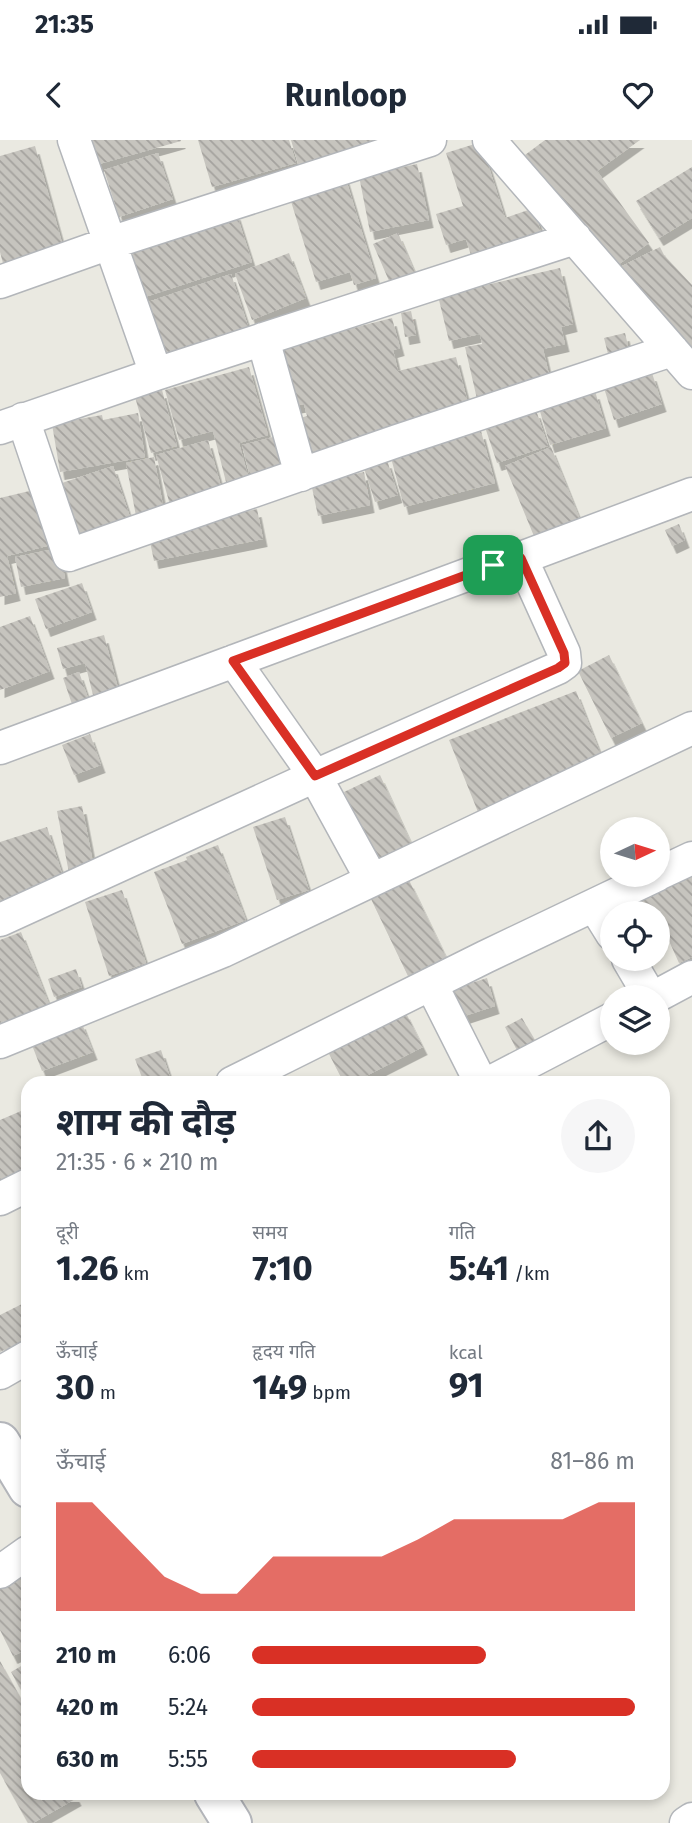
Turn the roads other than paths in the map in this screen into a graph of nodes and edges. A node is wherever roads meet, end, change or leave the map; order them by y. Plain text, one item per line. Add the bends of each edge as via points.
1 (74, 140) edge
2 (430, 140) edge
3 (489, 140) edge
4 (575, 239) junction
5 (110, 243) junction
6 (0, 282) edge
7 (263, 339) junction
8 (682, 361) edge
9 (156, 374) junction
10 (11, 424) edge
11 (300, 475) junction
12 (692, 494) edge
13 (521, 558) junction
14 (233, 661) junction
15 (692, 728) edge
16 (0, 748) edge
17 (315, 776) junction
18 (692, 858) edge
19 (670, 869) edge
20 (372, 880) junction
21 (632, 887) edge
22 (594, 905) junction
23 (600, 915) edge
24 (0, 920) edge
25 (692, 977) edge
26 (431, 984) junction
27 (670, 989) edge
28 (600, 1025) edge
29 (0, 1042) edge
30 (246, 1076) edge
31 (477, 1076) edge
32 (502, 1076) edge
33 (21, 1188) edge
34 (0, 1199) edge
35 (21, 1361) edge
36 (0, 1373) edge
37 (0, 1442) edge
38 (21, 1476) edge
39 (21, 1557) edge
40 (0, 1572) edge
41 (218, 1800) edge
42 (692, 1819) edge
43 (232, 1823) edge
44 (686, 1823) edge

1 - 5 street
2 - 5 street
3 - 4 street
4 - 7 street
4 - 8 street
5 - 6 street
5 - 9 street
7 - 9 street
7 - 11 street
8 - 11 street
9 - 10 street
10 - 11 street via 69,555
12 - 13 street
13 - 14 street
13 - 17 street via 565,663
14 - 16 street
14 - 17 street
15 - 20 street
17 - 20 street
17 - 24 street
18 - 19 street
20 - 29 street via 223,951
21 - 22 street
22 - 23 street
22 - 26 street
25 - 27 street
26 - 30 street
26 - 31 street
28 - 32 street
33 - 34 street
35 - 36 street
37 - 38 street
39 - 40 street
41 - 43 street
42 - 44 street

